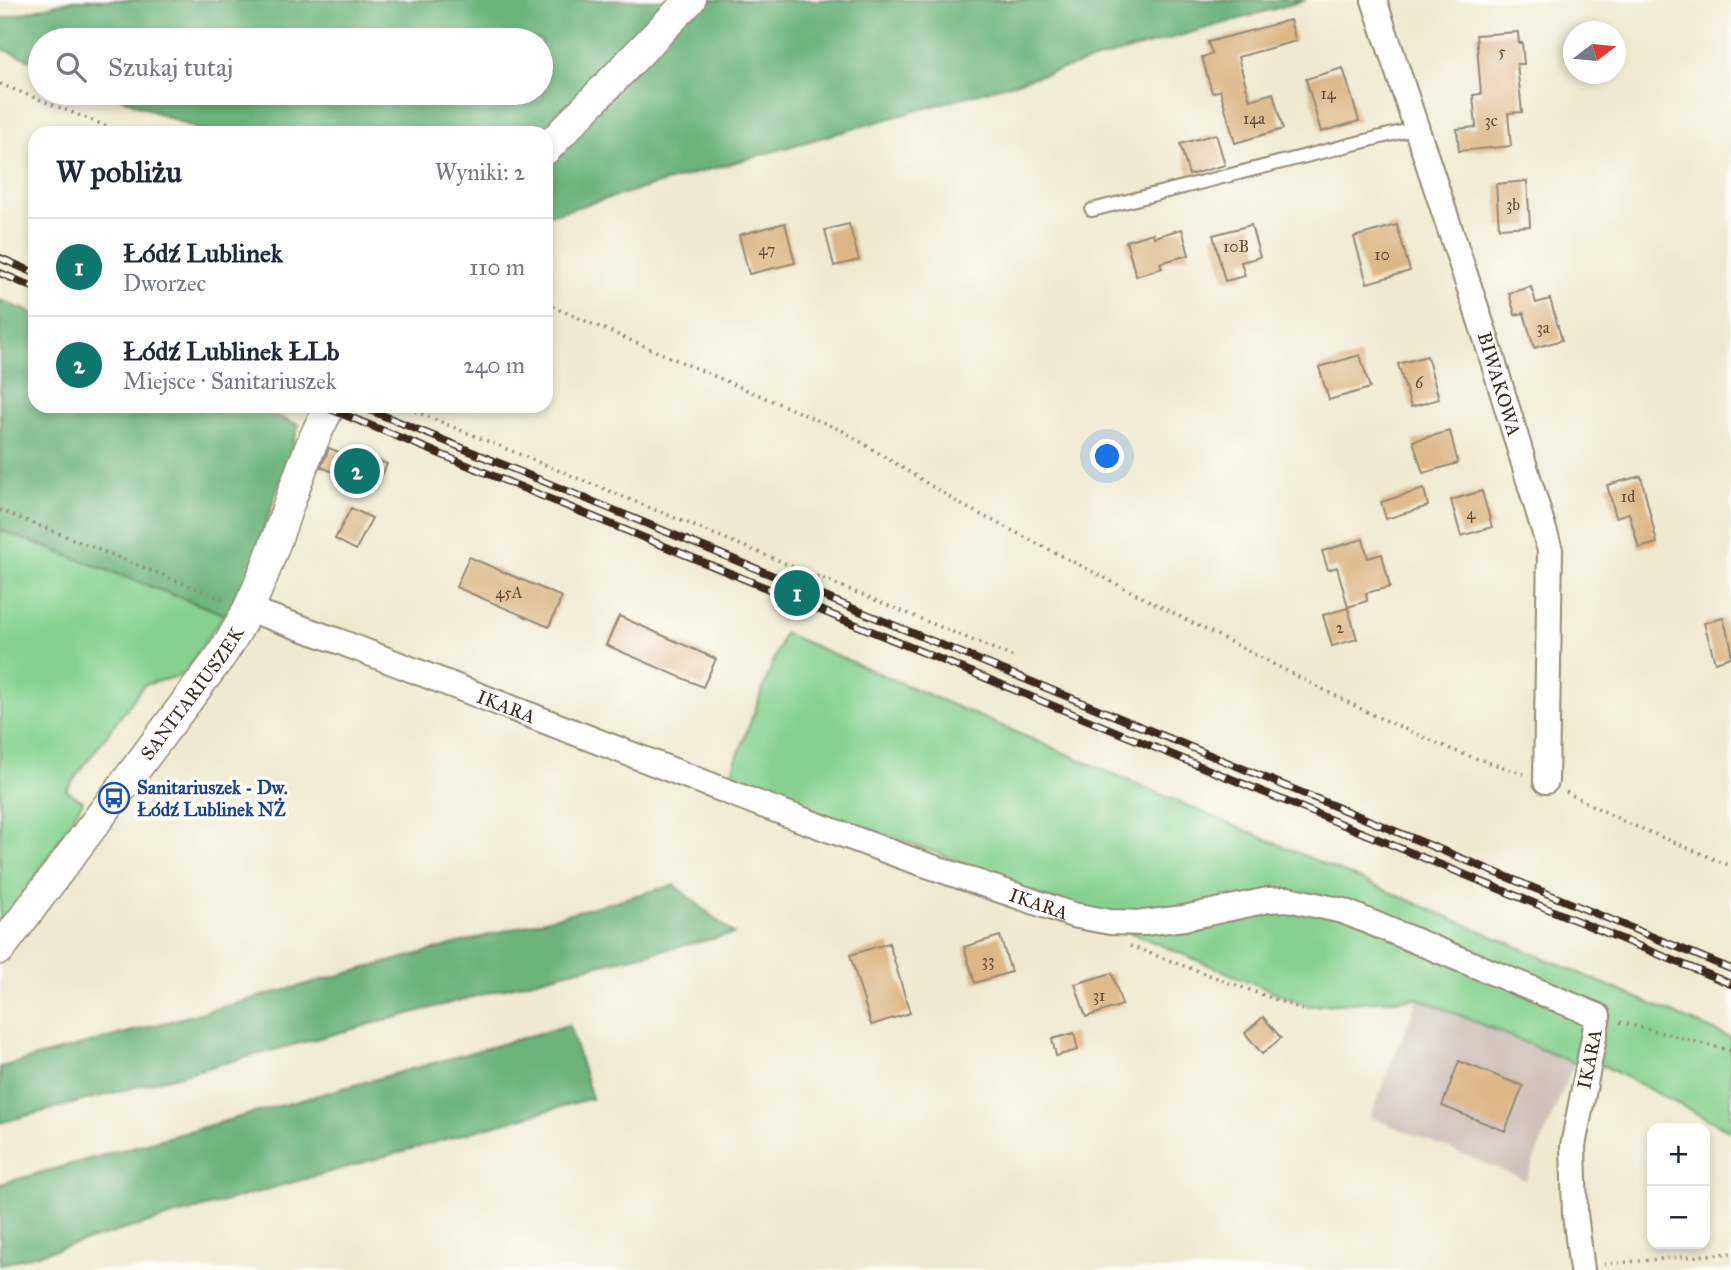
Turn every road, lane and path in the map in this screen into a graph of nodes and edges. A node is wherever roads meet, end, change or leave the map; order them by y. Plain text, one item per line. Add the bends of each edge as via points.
1 (690, 0) edge
2 (1374, 0) edge
3 (0, 84) edge
4 (28, 95) edge
5 (53, 105) edge
6 (106, 126) edge
7 (1417, 128) junction
8 (553, 142) edge
9 (1092, 210) dead end
10 (553, 307) edge
11 (327, 413) edge
12 (419, 413) edge
13 (0, 510) edge
14 (248, 610) junction
15 (1016, 658) dead end
16 (1546, 780) junction
17 (1731, 866) edge
18 (1127, 944) dead end
19 (0, 948) edge
20 (1304, 1010) dead end
21 (1598, 1016) junction
22 (1731, 1051) edge
23 (1731, 1254) edge
24 (1582, 1268) edge

1 - 8 street
2 - 7 street, BIWAKOWA
3 - 4 path
5 - 6 path
7 - 9 lane
7 - 16 street, BIWAKOWA via 1550,551
10 - 16 path via 845,432 962,505 1375,716 1460,753
11 - 14 street, SANITARIUSZEK
12 - 15 path
13 - 14 path
14 - 19 street, SANITARIUSZEK via 220,657
14 - 21 street, IKARA via 770,808 1073,915 1144,923 1268,900 1313,903 1343,911
16 - 17 path via 1623,821
18 - 20 path
21 - 22 path
21 - 24 street, IKARA via 1573,1146
23 - 24 path

